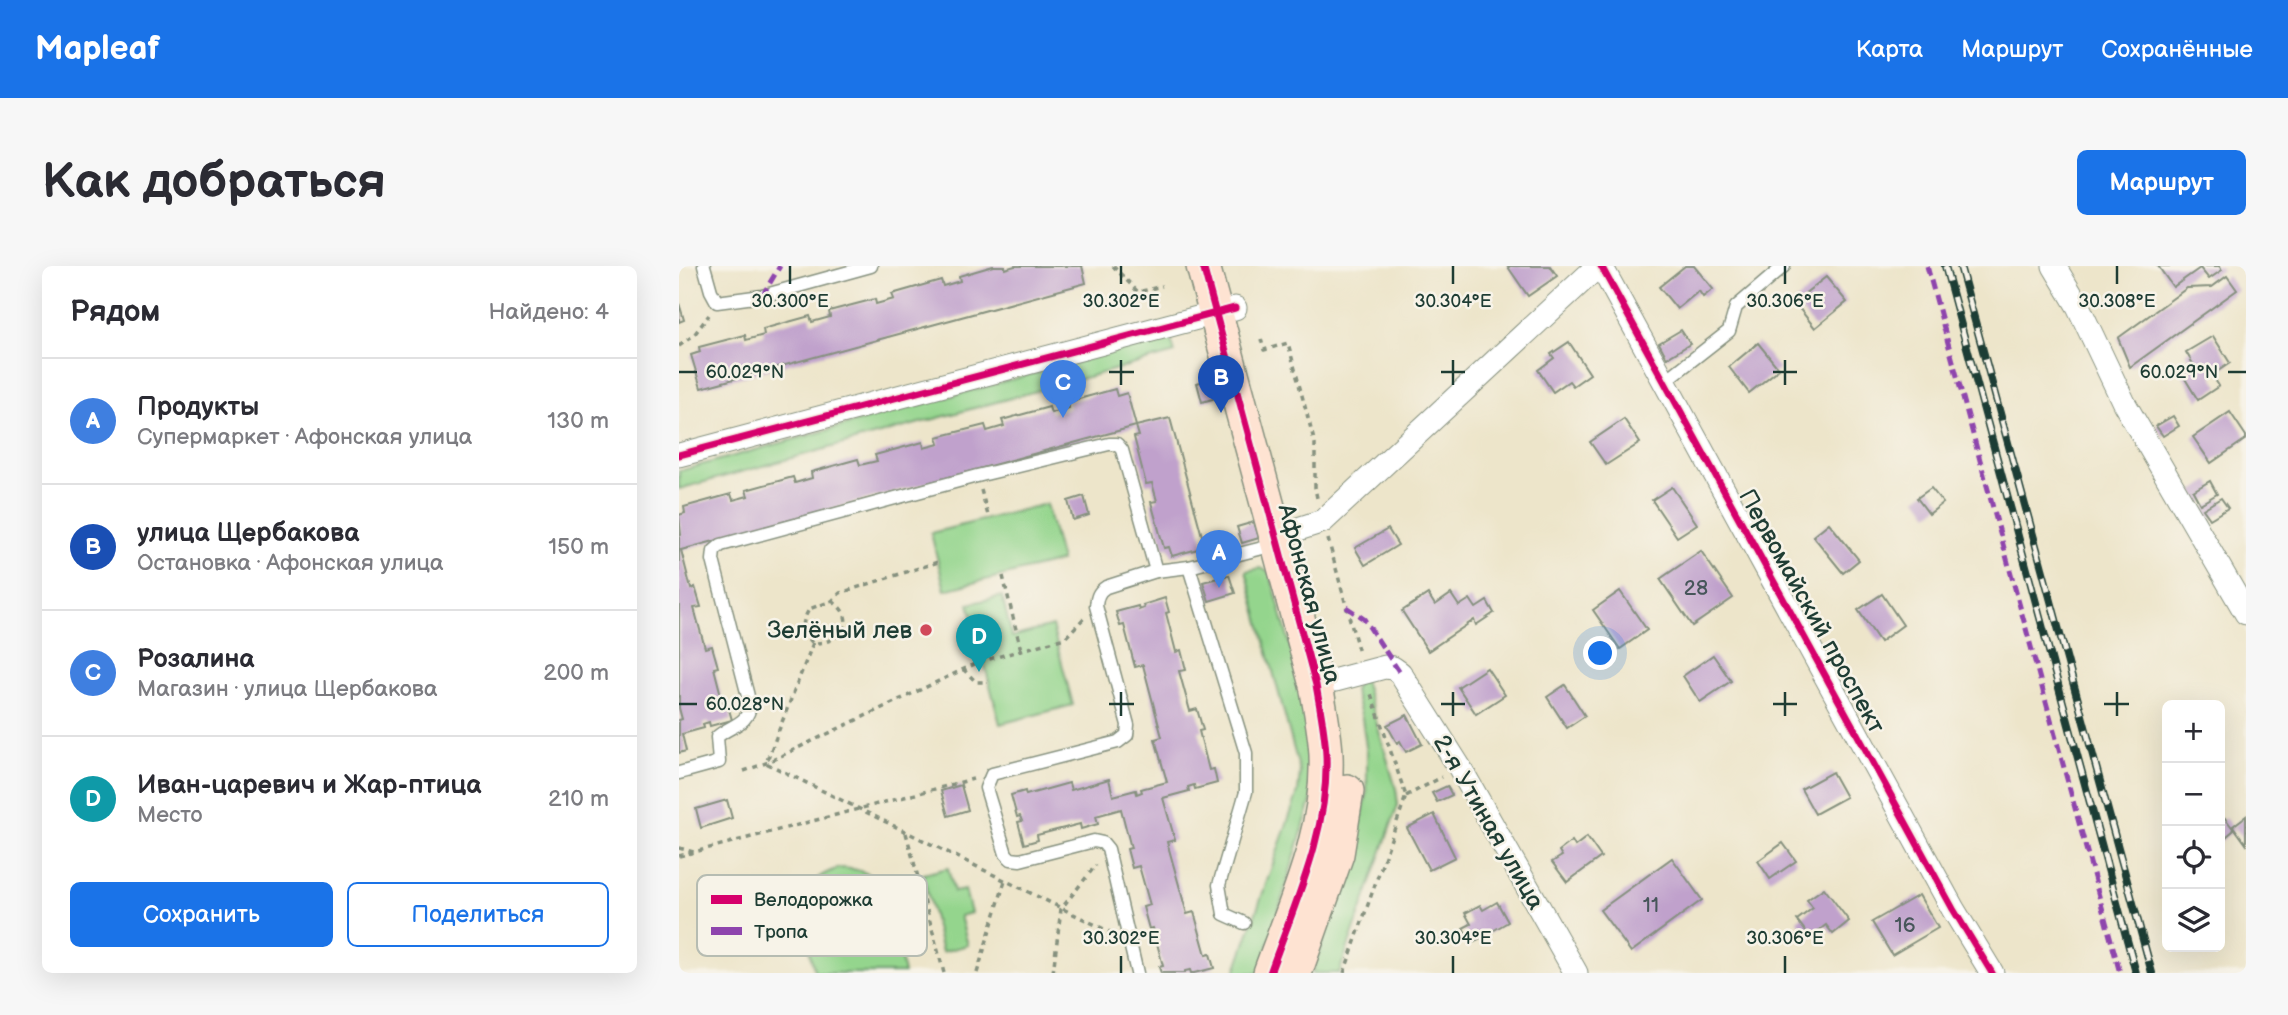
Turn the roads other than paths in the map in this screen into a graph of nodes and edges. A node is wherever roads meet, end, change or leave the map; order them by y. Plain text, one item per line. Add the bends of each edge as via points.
1 (704, 266) edge
2 (871, 266) edge
3 (1203, 266) edge
4 (1224, 266) edge
5 (1600, 266) edge
6 (1784, 266) edge
7 (2054, 266) edge
8 (1226, 310) junction
9 (1664, 382) junction
10 (679, 455) edge
11 (1299, 532) junction
12 (1189, 567) junction
13 (1156, 571) junction
14 (2246, 613) edge
15 (1338, 679) junction
16 (679, 773) edge
17 (1244, 923) dead end
18 (1137, 973) edge
19 (1271, 973) edge
20 (1295, 973) edge
21 (1576, 973) edge
22 (1992, 973) edge

1 - 2 lane via 717,302 762,296
3 - 8 street, Афонская улица
4 - 8 street, Афонская улица
5 - 9 street, Первомайский проспект
5 - 11 street
6 - 9 lane via 1736,307 1729,331
7 - 14 street via 2124,402
8 - 10 street
8 - 11 street, Афонская улица
9 - 22 street, Первомайский проспект
11 - 12 lane
11 - 15 street, Афонская улица
12 - 13 lane
12 - 17 lane via 1246,753 1246,792 1219,885 1224,914
13 - 16 lane via 1117,444 977,476 721,545 713,551 713,560 749,714 717,737 719,762
13 - 18 lane via 1106,586 1097,597 1127,735 1118,742 992,775 986,788 1011,859 1094,841 1108,849
15 - 19 street, Афонская улица via 1326,752 1323,810
15 - 20 street, Афонская улица via 1348,748 1346,810 1337,854
15 - 21 street, 2-я Утиная улица via 1385,667 1400,673 1460,768

